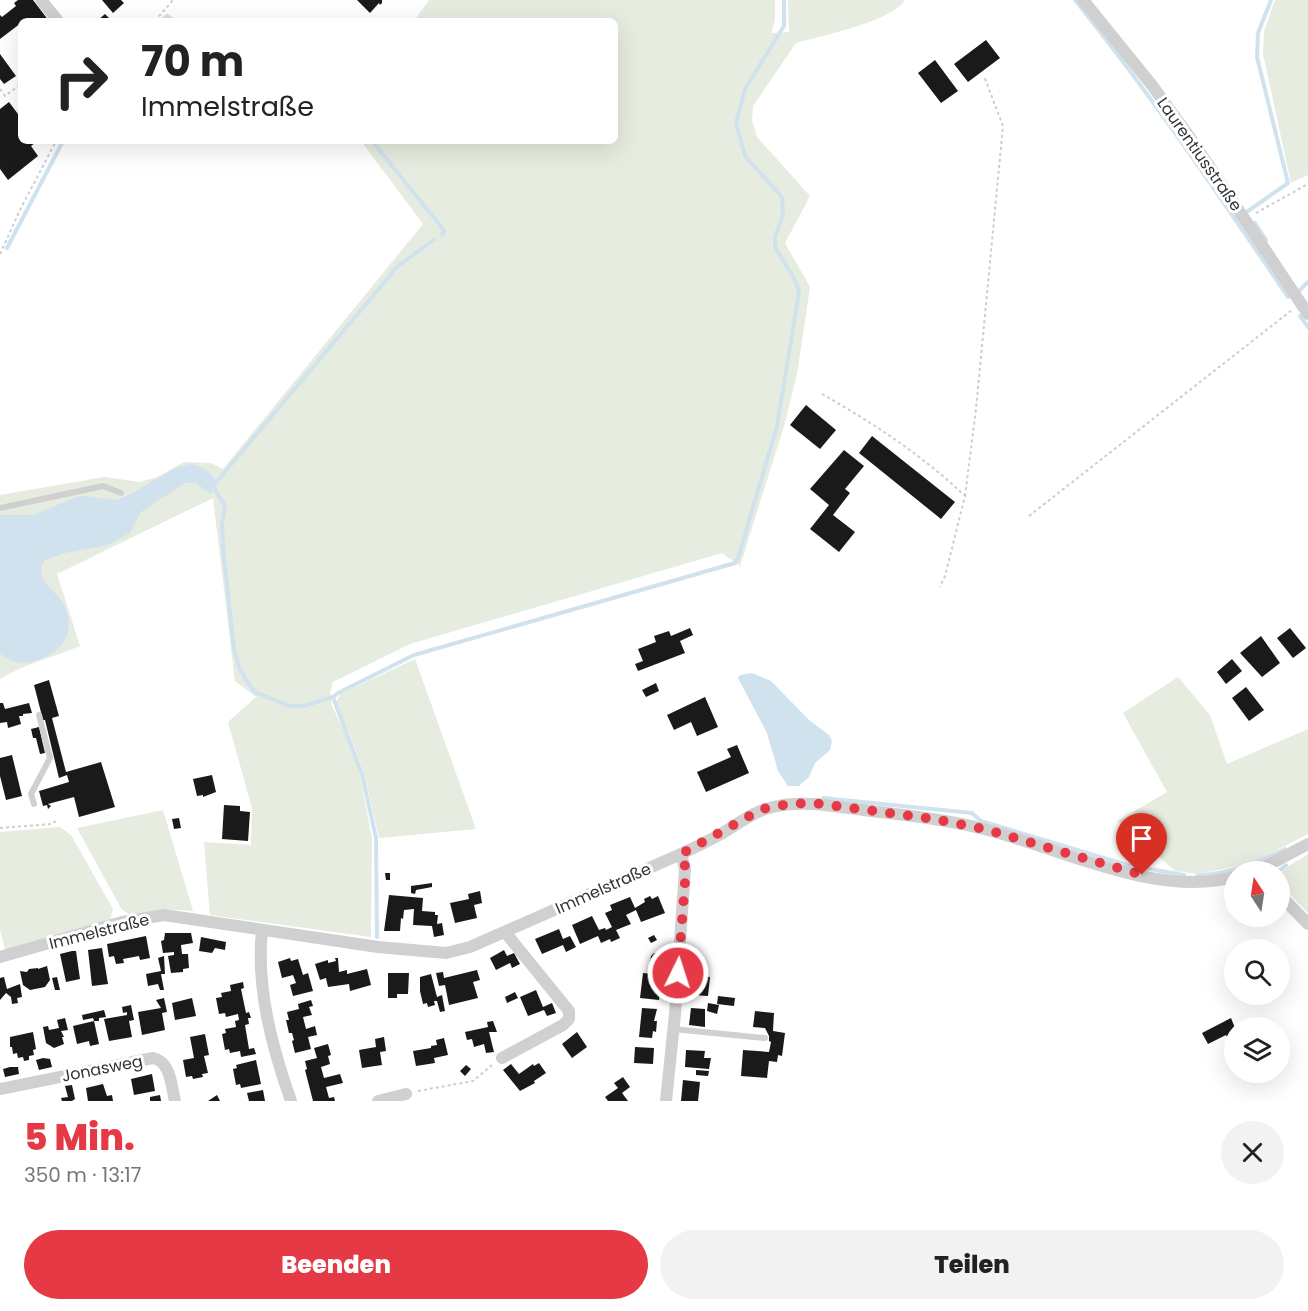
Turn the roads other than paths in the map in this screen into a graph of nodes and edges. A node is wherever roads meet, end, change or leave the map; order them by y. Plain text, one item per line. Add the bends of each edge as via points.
1 (41, 0) edge
2 (1083, 0) edge
3 (56, 18) edge
4 (1304, 309) edge
5 (121, 494) dead end
6 (0, 508) edge
7 (39, 715) dead end
8 (34, 804) dead end
9 (1308, 844) edge
10 (681, 854) junction
11 (1278, 861) edge
12 (1224, 880) edge
13 (1290, 905) edge
14 (1308, 924) edge
15 (262, 930) junction
16 (505, 932) junction
17 (0, 957) edge
18 (673, 1029) junction
19 (765, 1038) dead end
20 (502, 1058) road end
21 (0, 1089) edge
22 (406, 1094) road end
23 (175, 1101) edge
24 (291, 1101) edge
25 (378, 1101) edge
26 (666, 1101) edge

1 - 3 street
2 - 4 street, Laurentiusstraße via 1191,139
5 - 6 lane via 103,486
7 - 8 lane via 50,758 32,794
9 - 11 street
10 - 12 street, Immelstraße via 762,809 813,803 984,829 1126,872 1175,882
10 - 16 street, Immelstraße
10 - 18 street via 686,869
13 - 14 street
15 - 16 street, Immelstraße via 446,953
15 - 17 street, Immelstraße via 164,915 122,922
15 - 24 street via 262,979 270,1034
16 - 20 street via 569,1011 563,1025
18 - 19 lane
18 - 26 street
21 - 23 street, Jonasweg via 153,1058 166,1066
22 - 25 street

